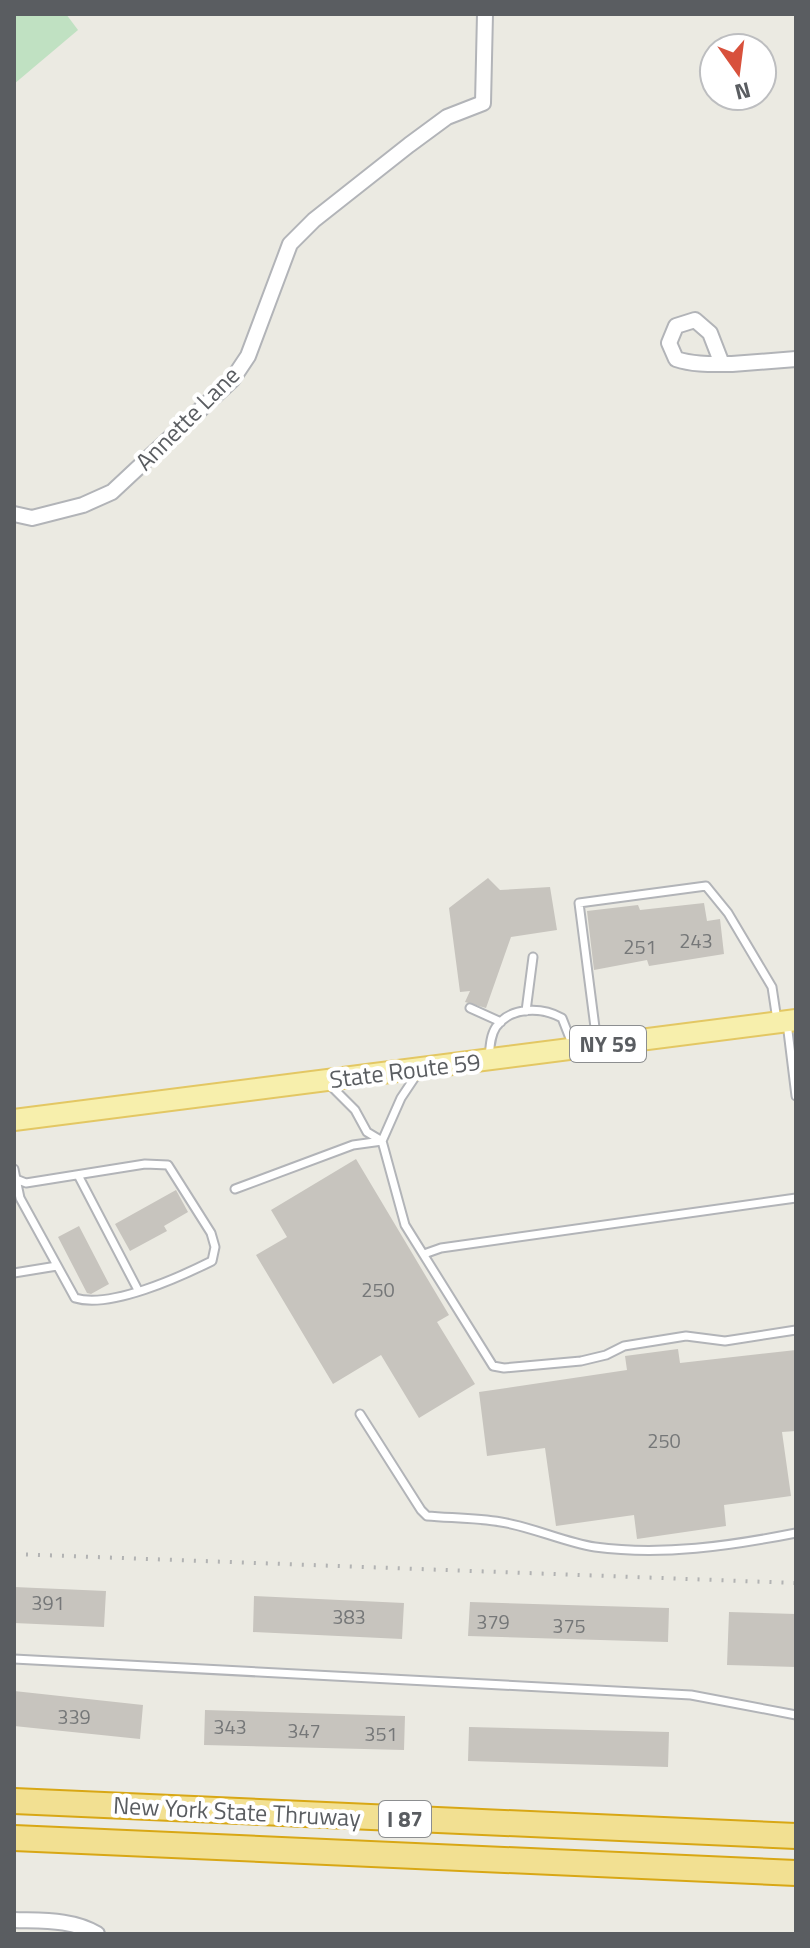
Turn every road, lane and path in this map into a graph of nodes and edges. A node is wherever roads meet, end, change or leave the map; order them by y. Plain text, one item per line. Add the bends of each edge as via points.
1 (485, 14) edge
2 (796, 359) edge
3 (722, 364) dead end
4 (14, 514) edge
5 (533, 957) dead end
6 (470, 1008) dead end
7 (526, 1011) junction
8 (787, 1021) edge
9 (501, 1022) junction
10 (598, 1045) junction
11 (574, 1048) junction
12 (489, 1059) junction
13 (421, 1068) junction
14 (324, 1080) junction
15 (796, 1096) edge
16 (14, 1120) edge
17 (382, 1141) junction
18 (14, 1169) edge
19 (78, 1175) junction
20 (16, 1179) junction
21 (235, 1189) dead end
22 (796, 1198) edge
23 (424, 1254) junction
24 (57, 1266) junction
25 (14, 1273) edge
26 (138, 1290) junction
27 (796, 1330) edge
28 (360, 1414) dead end
29 (796, 1533) edge
30 (14, 1659) edge
31 (796, 1715) edge
32 (14, 1801) edge
33 (796, 1834) edge
34 (14, 1838) edge
35 (678, 1868) junction
36 (796, 1873) edge
37 (796, 1881) edge
38 (14, 1920) edge
39 (97, 1934) edge

1 - 4 street, Annette Lane via 483,103 447,117 290,244 248,356 232,380 112,492 32,518
2 - 3 street
5 - 7 lane
6 - 9 lane
7 - 9 lane
7 - 11 lane via 549,1011 562,1018
8 - 10 main road, State Route 59 / NY 59
8 - 10 lane via 728,913 706,886 579,903
8 - 15 lane
9 - 12 lane via 491,1039
10 - 11 main road, State Route 59 / NY 59
11 - 12 main road, State Route 59 / NY 59
12 - 13 main road, State Route 59 / NY 59
13 - 14 main road, State Route 59 / NY 59
13 - 17 lane
14 - 16 main road, State Route 59 / NY 59
14 - 17 lane via 345,1097 367,1132
17 - 21 lane via 353,1145
17 - 23 lane via 405,1225
18 - 20 lane
19 - 20 lane via 26,1183
19 - 26 lane
19 - 26 lane via 168,1165 211,1233 212,1261
20 - 24 lane via 20,1198
22 - 23 lane
23 - 27 lane via 493,1366 581,1361 624,1346 686,1336 725,1341
24 - 25 lane
24 - 26 lane via 75,1298 88,1302
28 - 29 lane via 427,1516 501,1522 561,1540 626,1550 720,1546
30 - 31 lane via 691,1695
32 - 33 highway, New York State Thruway / I 87
34 - 35 highway, New York State Thruway / I 87
35 - 36 highway, New York State Thruway / I 87
35 - 37 highway
38 - 39 street via 61,1922

